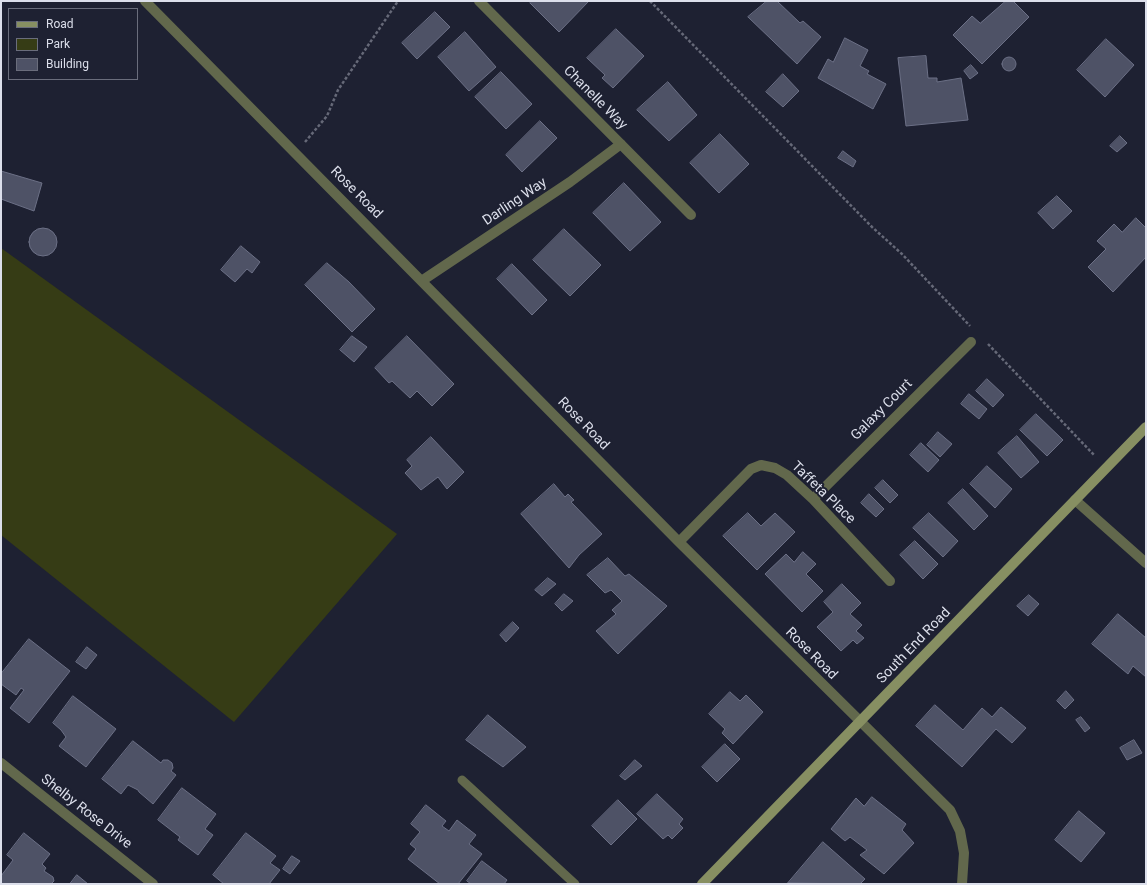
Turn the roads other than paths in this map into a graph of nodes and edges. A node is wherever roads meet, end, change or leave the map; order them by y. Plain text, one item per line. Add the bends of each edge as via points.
1 (145, 1) edge
2 (479, 1) edge
3 (621, 144) junction
4 (691, 215) dead end
5 (423, 280) junction
6 (972, 342) dead end
7 (1146, 427) edge
8 (813, 499) junction
9 (1075, 500) junction
10 (679, 542) junction
11 (1146, 563) edge
12 (890, 581) dead end
13 (860, 721) junction
14 (1, 763) edge
15 (462, 780) dead end
16 (153, 884) edge
17 (575, 884) edge
18 (702, 884) edge
19 (962, 884) edge

1 - 5 street, Rose Road
2 - 3 street, Chanelle Way
3 - 4 street, Chanelle Way
3 - 5 street, Darling Way via 570,182
5 - 10 street, Rose Road
6 - 8 street, Galaxy Court
7 - 9 main road, South End Road
8 - 10 street, Taffeta Place via 787,475 775,468 761,465 751,469
8 - 12 street, Taffeta Place
9 - 11 street
9 - 13 main road, South End Road
10 - 13 street, Rose Road
13 - 18 main road, South End Road
13 - 19 street, Rose Road via 950,810 960,831 964,853
14 - 16 street, Shelby Rose Drive
15 - 17 lane

